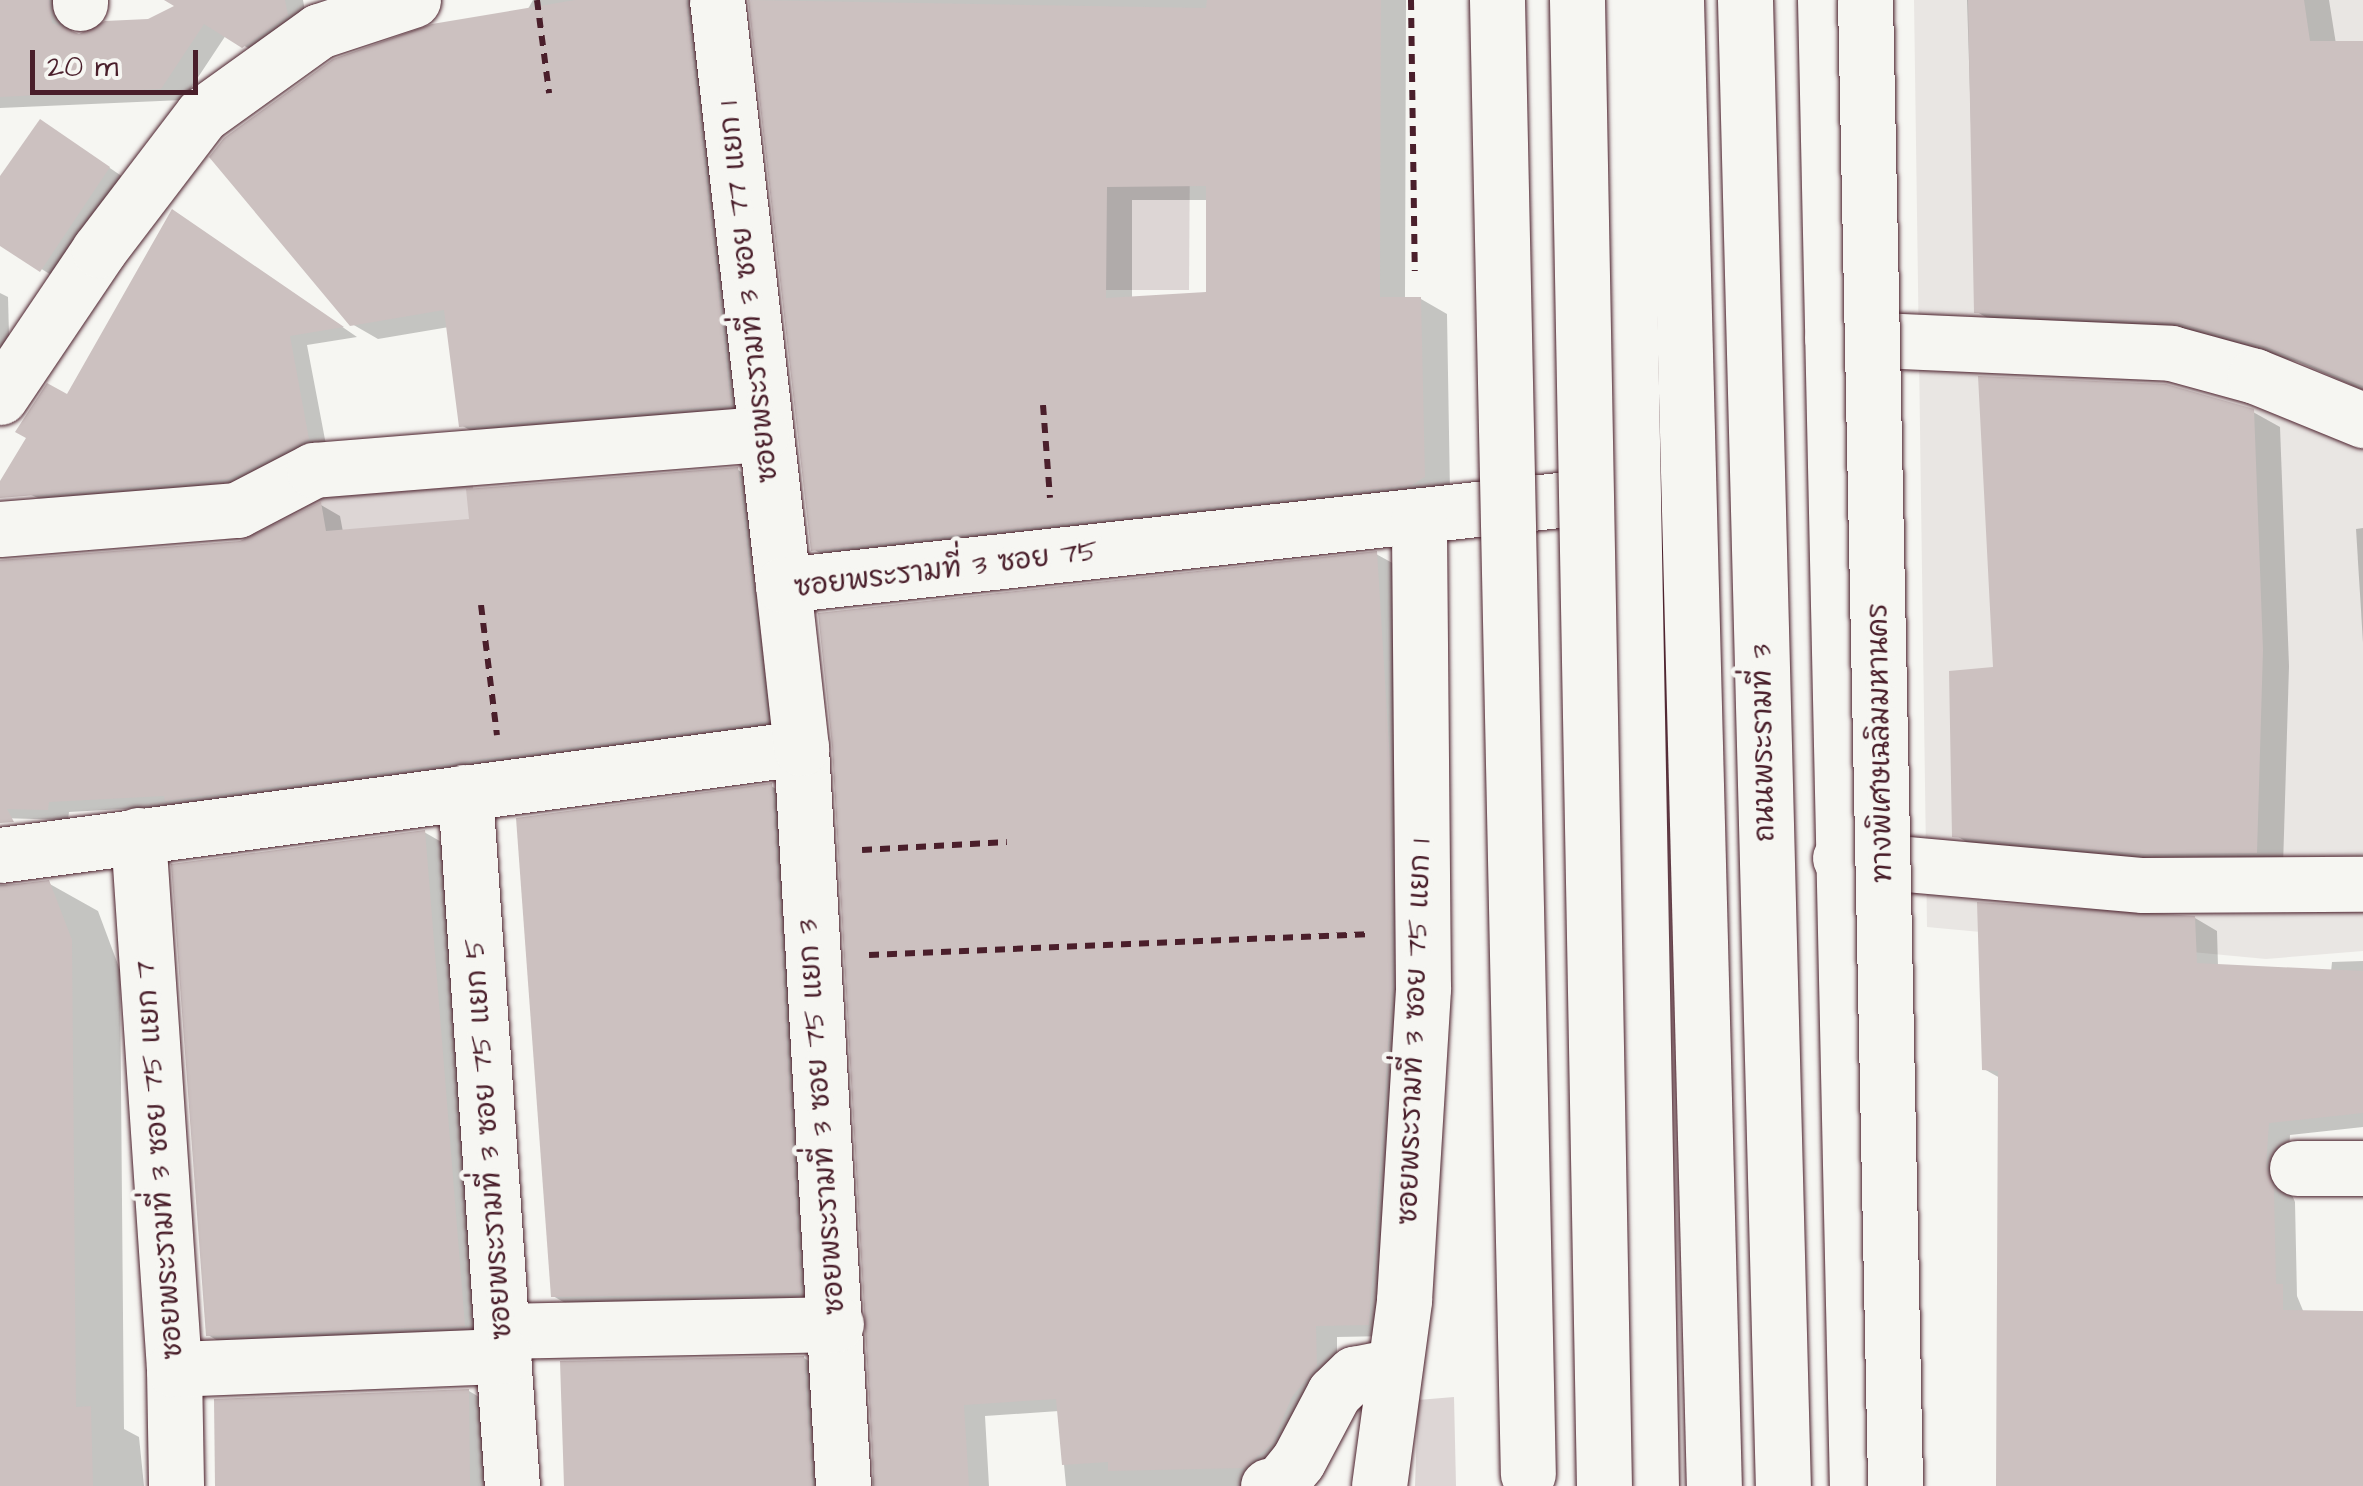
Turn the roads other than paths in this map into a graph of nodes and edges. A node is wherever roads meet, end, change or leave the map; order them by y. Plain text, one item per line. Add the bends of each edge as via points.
1 (413, 0) edge
2 (717, 0) edge
3 (1498, 0) edge
4 (1577, 0) edge
5 (1624, 0) edge
6 (1676, 0) edge
7 (1744, 0) edge
8 (1825, 0) edge
9 (1865, 0) edge
10 (1832, 338) junction
11 (0, 398) edge
12 (2363, 420) edge
13 (762, 434) junction
14 (1632, 492) junction
15 (1419, 516) junction
16 (0, 529) edge
17 (783, 584) junction
18 (801, 748) junction
19 (484, 788) junction
20 (138, 834) junction
21 (0, 855) edge
22 (1840, 858) junction
23 (2363, 884) edge
24 (2297, 1168) dead end
25 (2363, 1168) edge
26 (836, 1324) junction
27 (503, 1344) junction
28 (1394, 1366) junction
29 (174, 1369) junction
30 (1528, 1474) dead end
31 (176, 1486) edge
32 (512, 1486) edge
33 (843, 1486) edge
34 (1268, 1486) edge
35 (1378, 1486) edge
36 (1604, 1486) edge
37 (1651, 1486) edge
38 (1714, 1486) edge
39 (1783, 1486) edge
40 (1857, 1486) edge
41 (1896, 1486) edge

1 - 11 main road via 319,31 202,115 99,250
2 - 13 main road, ซอยพระรามที่ 3 ซอย 77 แยก 1
3 - 30 main road, bridge
4 - 36 main road, bridge
5 - 14 main road
6 - 38 main road
7 - 39 main road, ถนนพระรามที่ 3
8 - 10 main road
9 - 41 main road, ทางพิเศษเฉลิมมหานคร, bridge
10 - 12 main road via 2170,353 2254,376
10 - 22 main road
13 - 16 main road via 314,470 237,510
13 - 17 main road, ซอยพระรามที่ 3 ซอย 77 แยก 1
14 - 15 main road, ซอยพระรามที่ 3 ซอย 75
14 - 37 main road
15 - 17 main road, ซอยพระรามที่ 3 ซอย 75
15 - 28 main road, ซอยพระรามที่ 3 ซอย 75 แยก 1 via 1423,932
17 - 18 main road, ซอยพระรามที่ 3 ซอย 75
18 - 19 main road
18 - 26 main road, ซอยพระรามที่ 3 ซอย 75 แยก 3
19 - 20 main road
19 - 27 main road, ซอยพระรามที่ 3 ซอย 75 แยก 5
20 - 21 main road
20 - 29 main road, ซอยพระรามที่ 3 ซอย 75 แยก 7
22 - 23 main road via 2143,884
22 - 40 main road
24 - 25 main road
26 - 27 main road
26 - 33 main road, ซอยพระรามที่ 3 ซอย 75 แยก 3
27 - 29 main road
27 - 32 main road, ซอยพระรามที่ 3 ซอย 75 แยก 5
28 - 34 main road via 1354,1374 1334,1392 1298,1461 1280,1483
28 - 35 main road, ซอยพระรามที่ 3 ซอย 75 แยก 1
29 - 31 main road, ซอยพระรามที่ 3 ซอย 75 แยก 7

